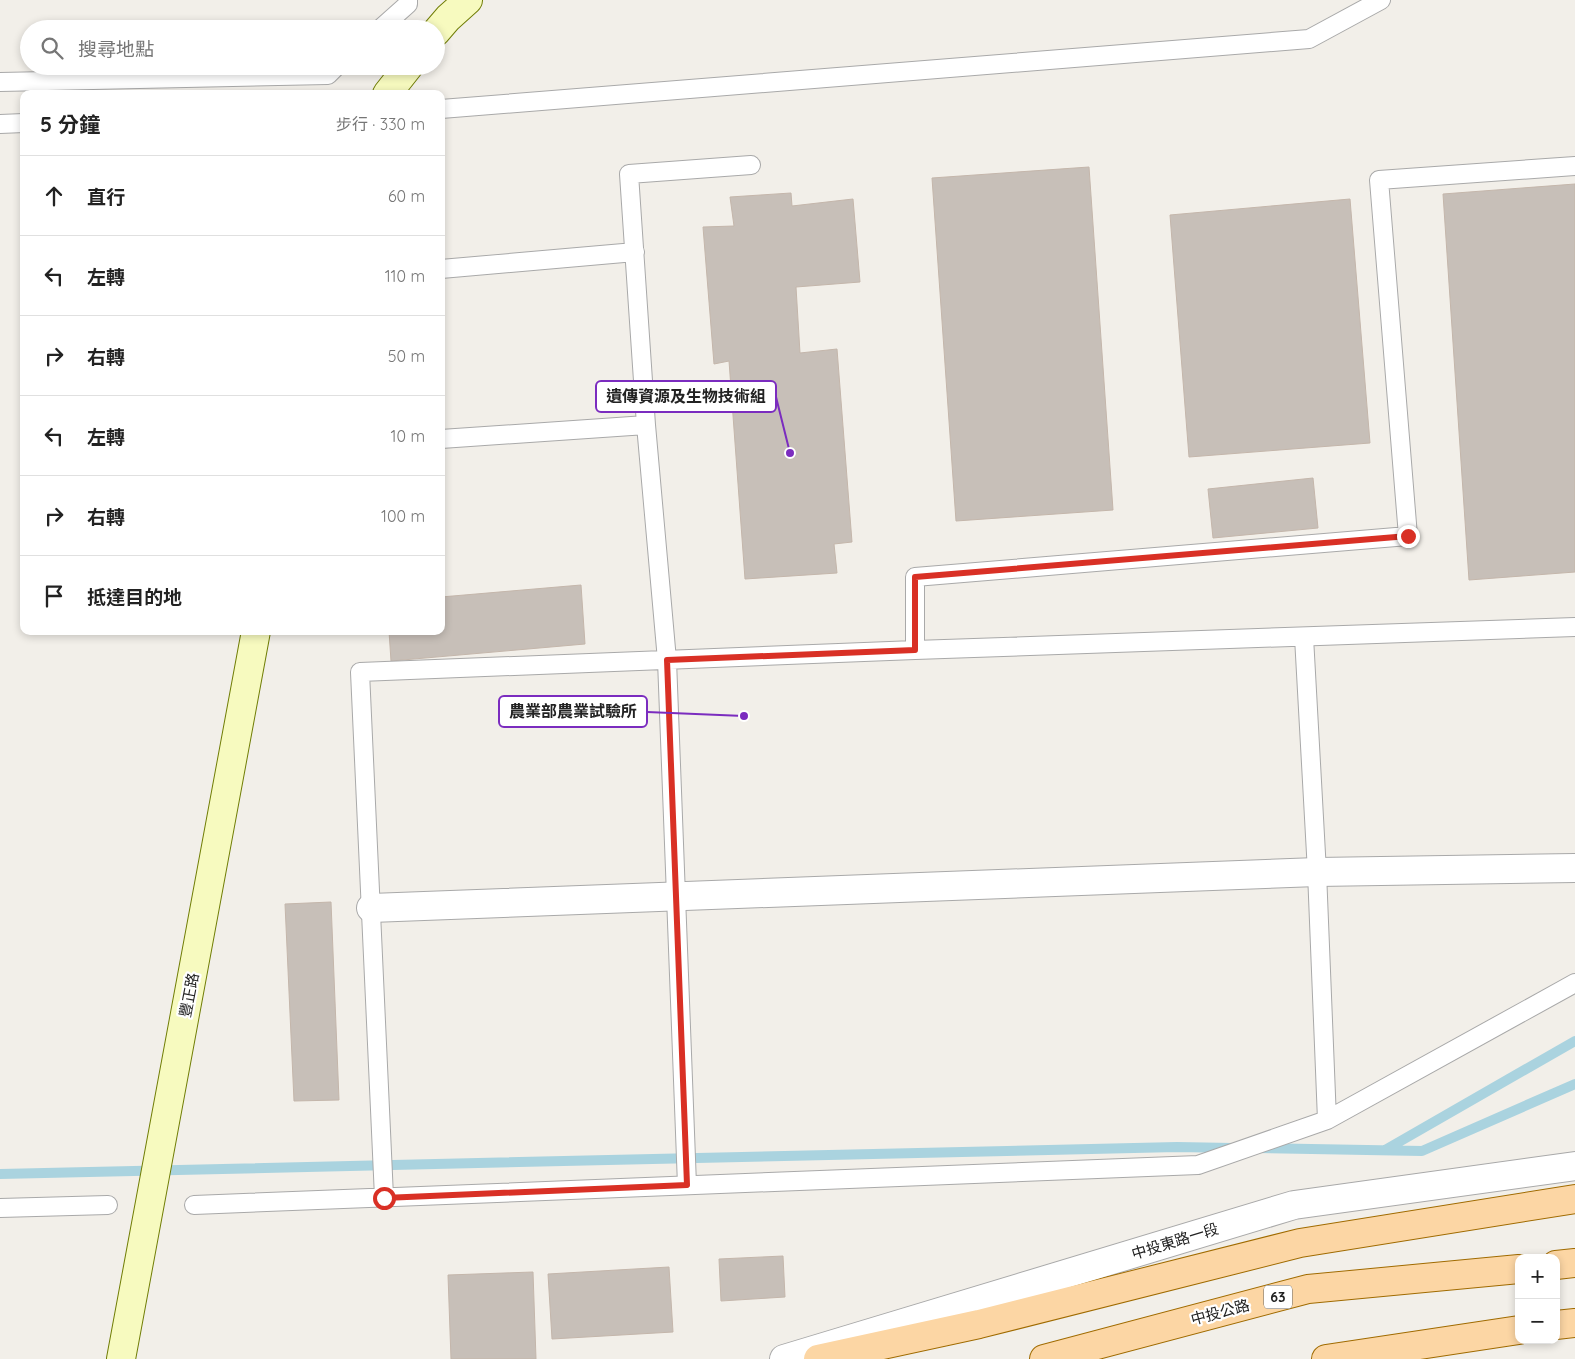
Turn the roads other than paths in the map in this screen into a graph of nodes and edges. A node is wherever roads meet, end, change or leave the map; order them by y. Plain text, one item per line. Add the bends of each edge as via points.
1 (408, 0) edge
2 (468, 0) edge
3 (1381, 0) edge
4 (390, 20) edge
5 (445, 22) edge
6 (328, 75) edge
7 (402, 75) edge
8 (0, 82) edge
9 (390, 90) edge
10 (445, 109) edge
11 (20, 123) edge
12 (0, 124) edge
13 (751, 166) dead end
14 (1575, 166) edge
15 (634, 252) junction
16 (445, 269) edge
17 (646, 425) junction
18 (445, 439) edge
19 (1575, 627) edge
20 (255, 635) edge
21 (1304, 637) junction
22 (915, 650) junction
23 (667, 660) junction
24 (1575, 868) edge
25 (1317, 872) junction
26 (676, 896) junction
27 (371, 908) junction
28 (1575, 983) edge
29 (1327, 1120) junction
30 (1575, 1166) edge
31 (687, 1185) junction
32 (384, 1198) junction
33 (1575, 1199) edge
34 (108, 1205) dead end
35 (194, 1205) dead end
36 (0, 1208) edge
37 (1575, 1263) edge
38 (1560, 1265) edge
39 (1515, 1269) edge
40 (1575, 1323) edge
41 (1560, 1324) edge
42 (1515, 1331) edge
43 (120, 1359) edge
44 (784, 1359) edge
45 (818, 1359) edge
46 (1044, 1359) edge
47 (1326, 1359) edge

1 - 4 lane via 408,4
2 - 5 street
3 - 10 lane via 1309,38
6 - 8 lane
7 - 9 street
11 - 12 lane
13 - 15 lane via 628,174
14 - 22 lane via 1379,180 1408,536 915,577
15 - 16 lane
15 - 17 lane
17 - 18 lane
17 - 23 lane
19 - 21 lane
20 - 43 street, 豐正路
21 - 22 lane
21 - 25 lane
22 - 23 lane
23 - 26 lane
23 - 27 lane via 360,672
24 - 25 street
25 - 26 street
25 - 29 lane
26 - 27 street
26 - 31 lane
27 - 32 lane
28 - 29 lane
29 - 31 lane via 1198,1164
30 - 44 street, 中投東路一段 via 1294,1205
31 - 32 lane
32 - 35 lane
33 - 45 main road via 1300,1243 979,1324
34 - 36 lane
37 - 38 main road
39 - 46 main road, 中投公路 / 63 via 1308,1289
40 - 41 main road
42 - 47 main road

